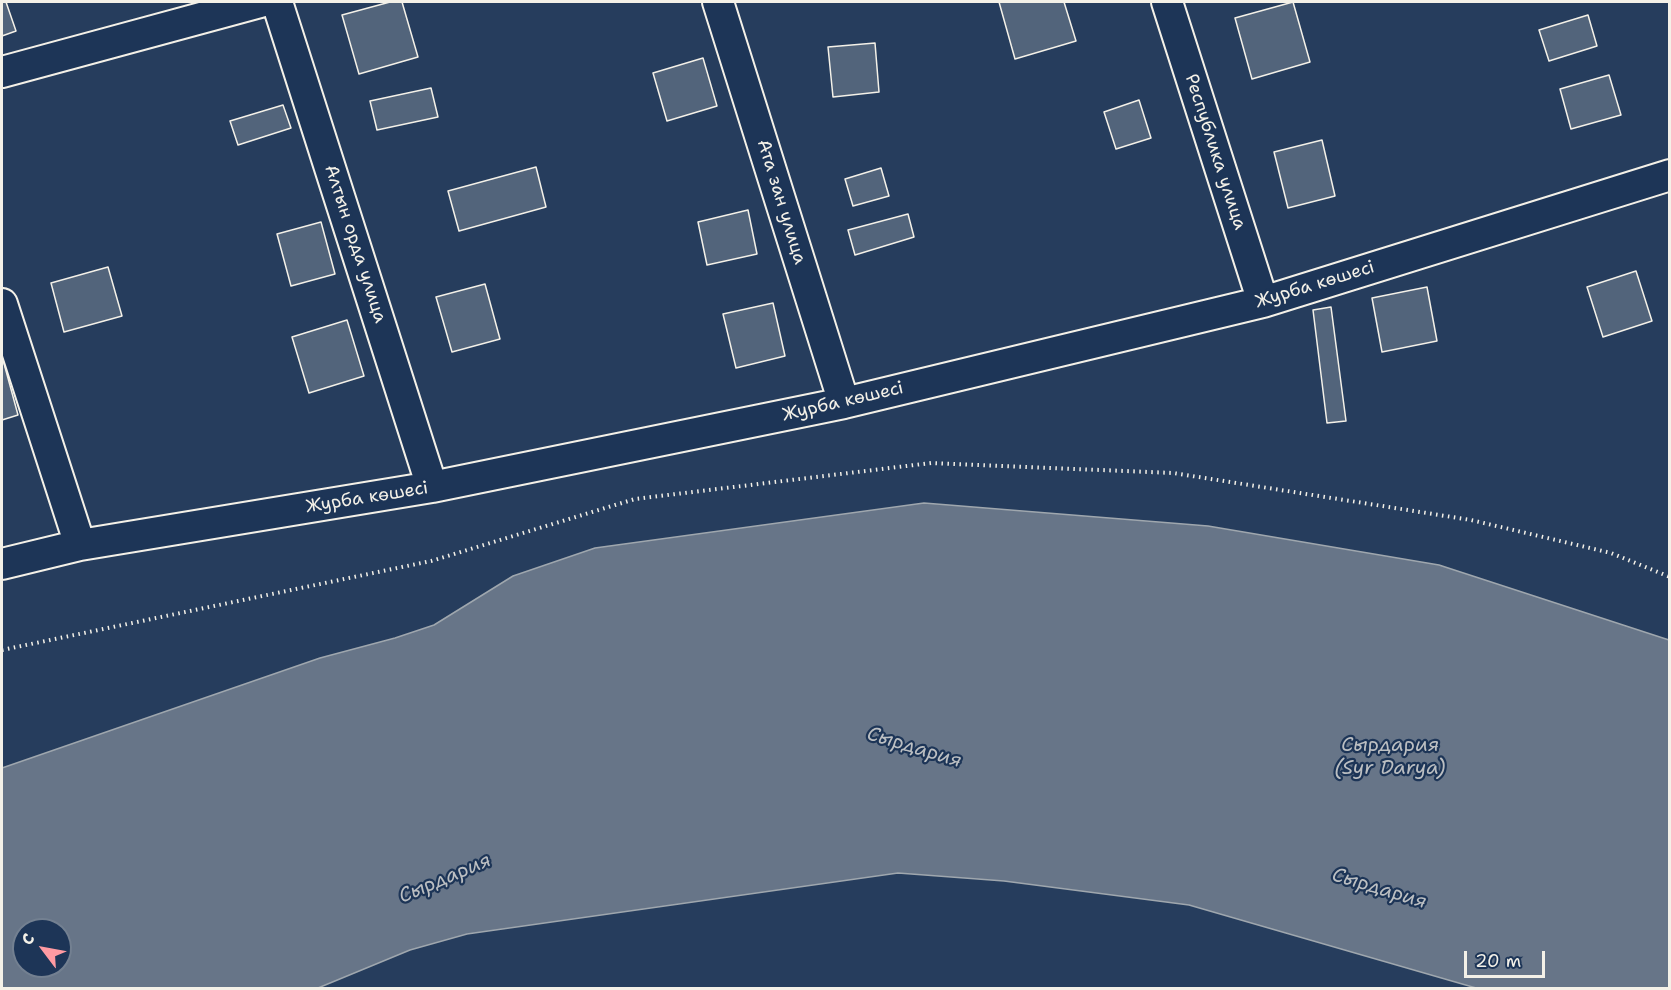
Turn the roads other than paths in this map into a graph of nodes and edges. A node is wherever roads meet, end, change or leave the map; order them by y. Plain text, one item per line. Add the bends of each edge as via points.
1 (260, 2) edge
2 (278, 2) edge
3 (718, 2) edge
4 (1167, 2) edge
5 (2, 72) edge
6 (1670, 176) edge
7 (1263, 302) junction
8 (2, 304) edge
9 (844, 403) junction
10 (432, 488) junction
11 (80, 545) junction
12 (2, 564) edge

1 - 5 street
2 - 10 street, Алтын орда улица
3 - 9 street, Ата зан улица
4 - 7 street, Республика улица
6 - 7 street, Журба көшесі
7 - 9 street, Журба көшесі
8 - 11 street
9 - 10 street, Журба көшесі
10 - 11 street, Журба көшесі
11 - 12 street, Журба көшесі

